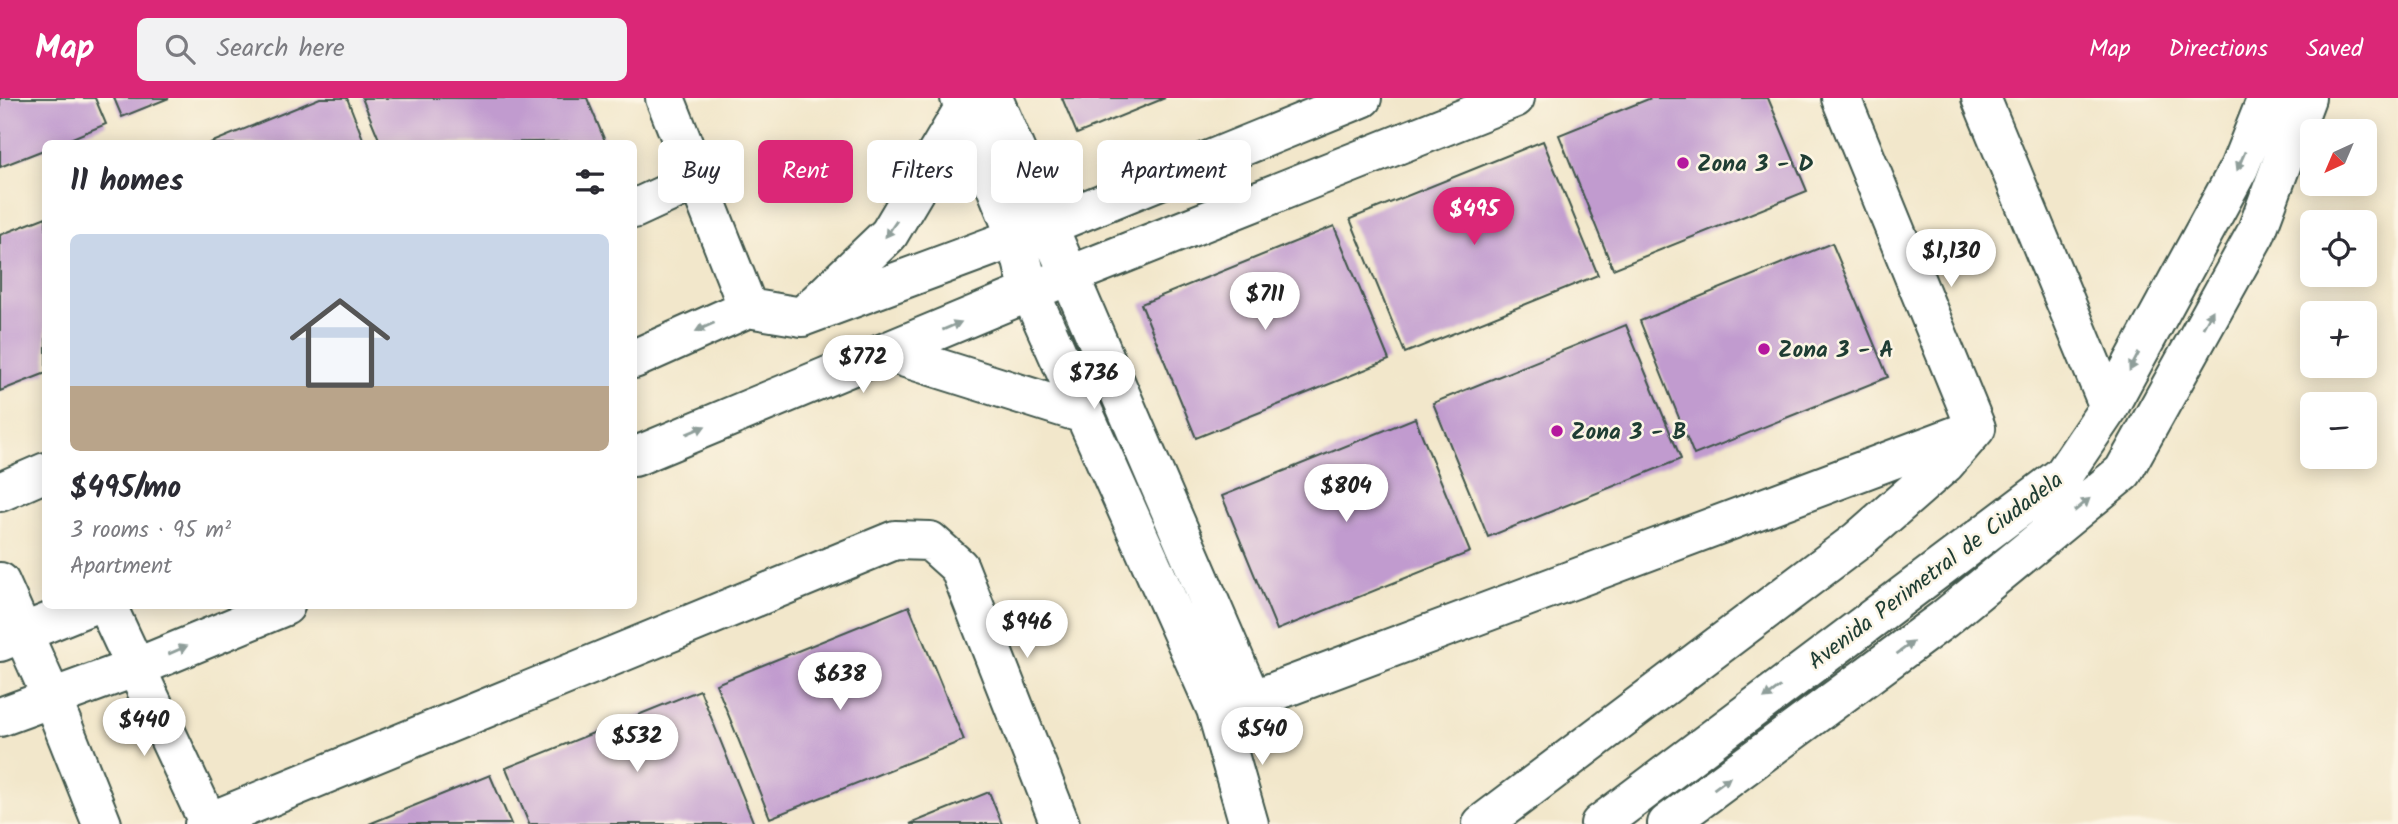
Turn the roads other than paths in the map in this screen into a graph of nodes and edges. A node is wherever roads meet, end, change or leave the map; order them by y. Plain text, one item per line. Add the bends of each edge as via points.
1 (665, 98) edge
2 (1362, 98) edge
3 (1516, 98) edge
4 (1841, 98) edge
5 (1981, 98) edge
6 (2267, 98) edge
7 (2306, 98) edge
8 (972, 101) edge
9 (683, 140) edge
10 (658, 198) edge
11 (708, 203) edge
12 (637, 208) edge
13 (1031, 231) junction
14 (1068, 276) junction
15 (1030, 292) junction
16 (748, 308) junction
17 (802, 317) junction
18 (890, 353) junction
19 (637, 358) edge
20 (2109, 407) junction
21 (1084, 414) junction
22 (1976, 428) junction
23 (637, 456) edge
24 (42, 474) edge
25 (0, 492) edge
26 (0, 582) edge
27 (82, 609) edge
28 (108, 609) edge
29 (278, 609) edge
30 (12, 638) edge
31 (135, 668) junction
32 (51, 696) junction
33 (1252, 699) junction
34 (1216, 709) junction
35 (0, 717) edge
36 (102, 824) edge
37 (207, 824) edge
38 (1060, 824) edge
39 (1249, 824) edge
40 (1482, 824) edge
41 (1600, 824) edge
42 (1667, 824) edge

1 - 9 street
2 - 13 street
3 - 14 street
4 - 22 street
5 - 20 street
6 -> 20 street, Avenida Perimetral de Ciudadela via 2239,168
42 -> 7 street, Avenida Perimetral de Ciudadela via 1944,619 2123,472 2256,233
8 - 13 street
8 -> 17 street via 889,234
10 - 12 street
11 - 16 street
13 - 14 street
13 - 15 street
13 - 17 street
14 - 15 street
14 - 33 street
18 -> 15 street
15 - 21 street
16 - 17 street
16 -> 19 street
18 - 21 street
23 -> 18 street
20 -> 41 street, Avenida Perimetral de Ciudadela via 2063,475
21 - 34 street
22 - 33 street
22 - 40 street via 1945,464 1857,541
24 - 25 street
26 - 30 street
27 - 30 street
28 - 31 street
31 -> 29 street
30 - 32 street
31 - 32 street
31 - 37 street
32 - 35 street
32 - 36 street
33 - 34 street
34 - 39 street
37 - 38 street via 895,540 930,541 959,568

